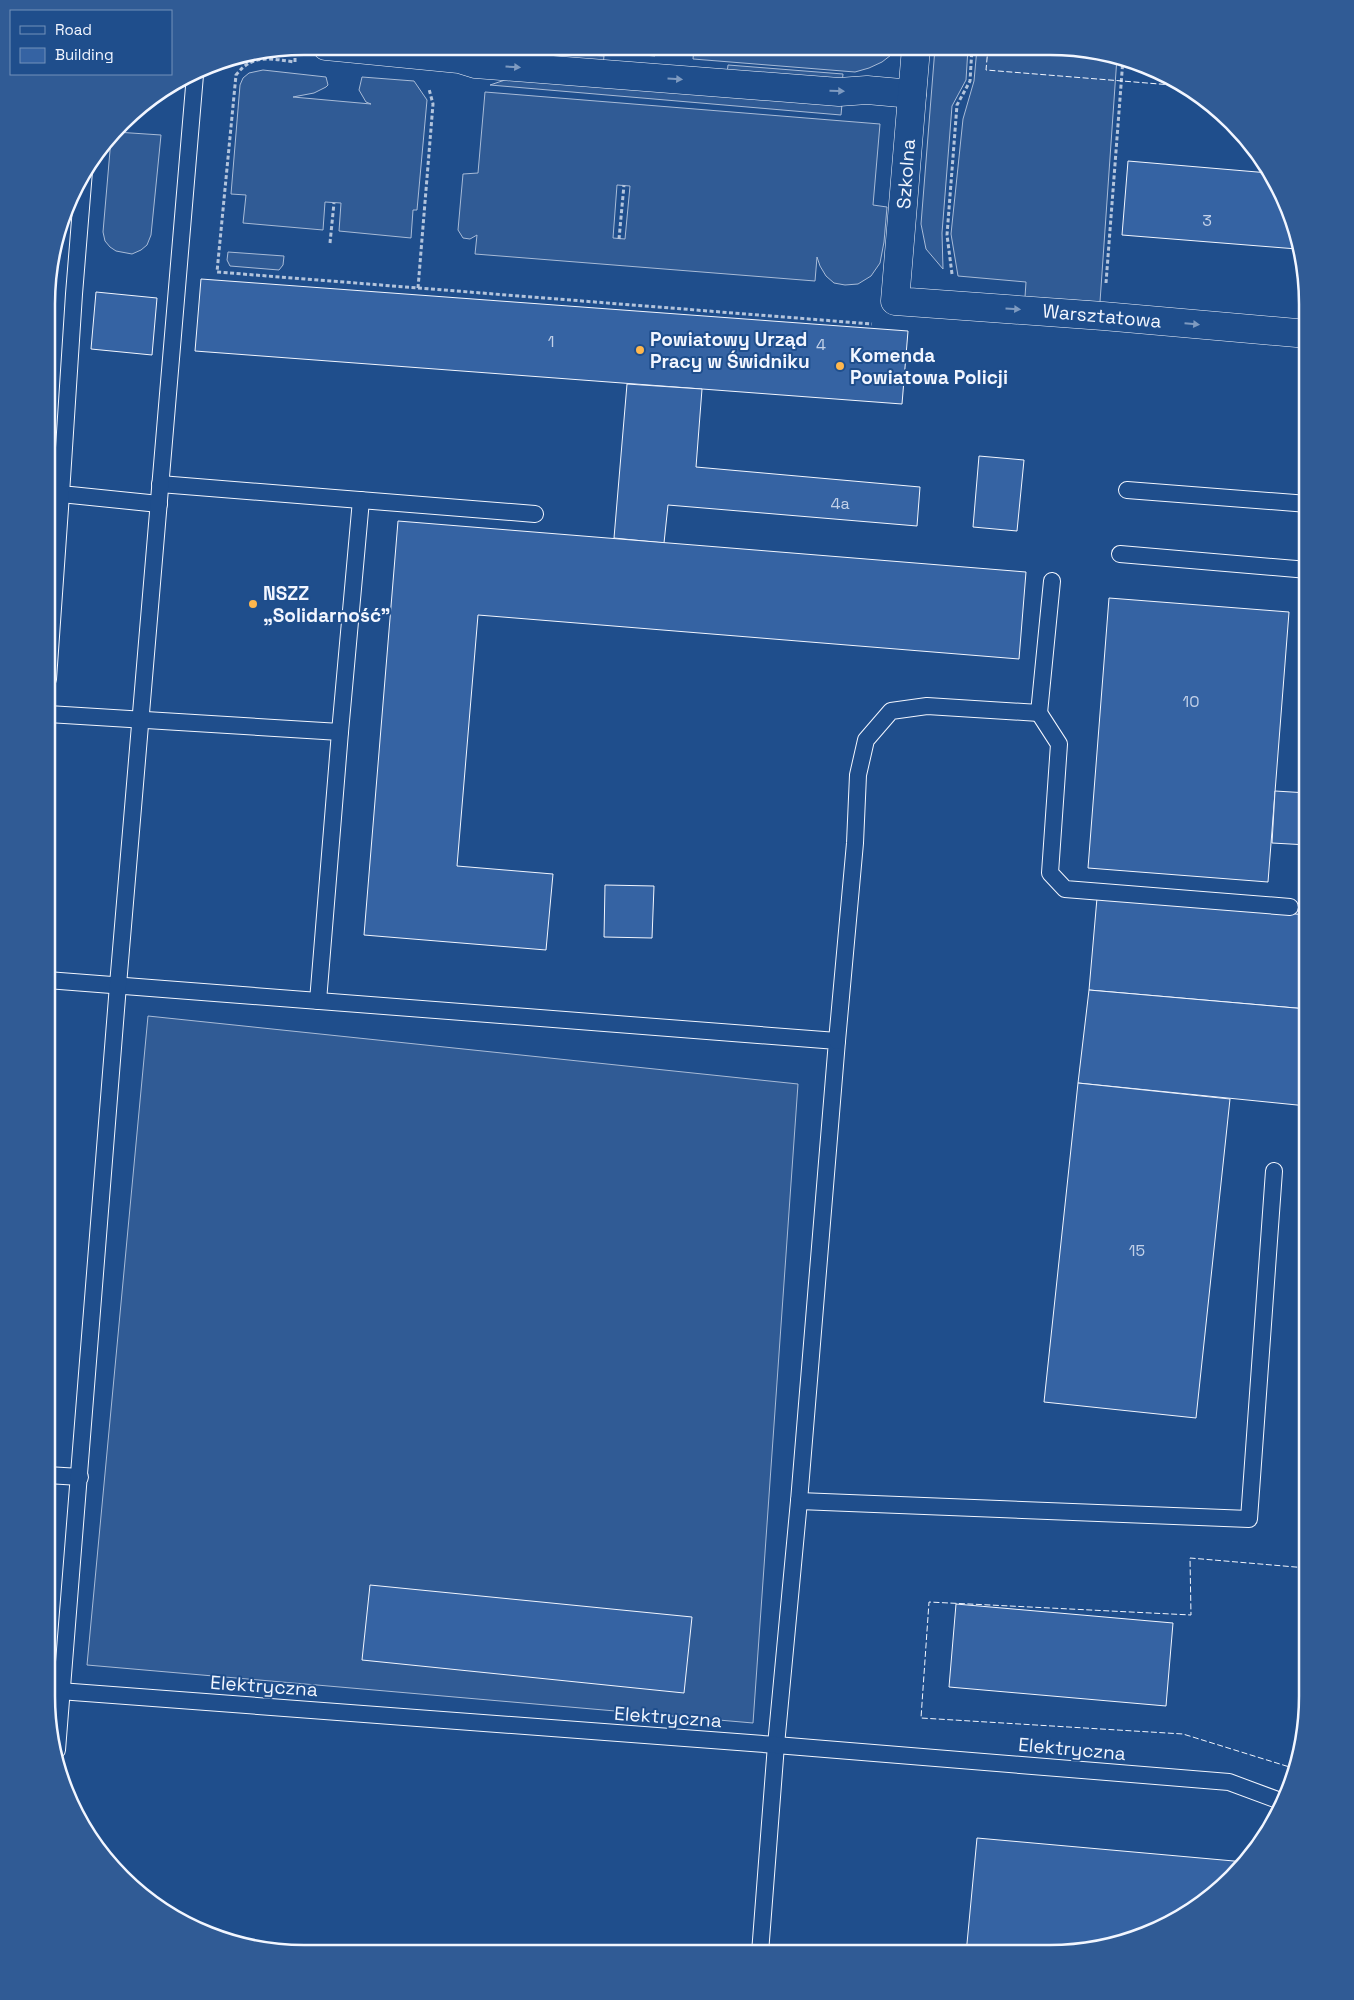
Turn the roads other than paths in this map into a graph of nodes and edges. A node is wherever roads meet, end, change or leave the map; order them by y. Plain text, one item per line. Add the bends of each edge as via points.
1 (418, 55) edge
2 (915, 55) edge
3 (194, 81) edge
4 (912, 94) junction
5 (82, 191) edge
6 (895, 301) joint
7 (1299, 333) edge
8 (160, 484) junction
9 (1127, 490) dead end
10 (55, 494) edge
11 (361, 500) junction
12 (1299, 503) edge
13 (159, 504) junction
14 (535, 514) dead end
15 (1120, 554) dead end
16 (1299, 569) edge
17 (1052, 581) dead end
18 (1039, 713) junction
19 (55, 715) edge
20 (140, 721) junction
21 (340, 732) junction
22 (1290, 907) dead end
23 (55, 981) edge
24 (118, 985) junction
25 (318, 1001) junction
26 (837, 1041) junction
27 (1274, 1171) dead end
28 (55, 1476) edge
29 (80, 1478) junction
30 (799, 1500) junction
31 (55, 1683) edge
32 (55, 1691) edge
33 (776, 1745) junction
34 (1276, 1799) edge
35 (761, 1945) edge

1 -> 4 street via 475,64 839,92 867,90
2 - 4 street, Szkolna
3 - 8 lane
4 - 6 street, Szkolna
5 - 10 lane
6 -> 7 street, Warsztatowa
8 - 11 lane
8 - 13 lane
9 - 12 lane
10 - 13 lane
11 - 14 lane
11 - 21 lane
13 - 20 lane
15 - 16 lane
17 - 18 lane
18 - 22 lane via 1059,744 1050,873 1065,888
18 - 26 lane via 927,706 890,711 866,740 858,774
19 - 20 lane
20 - 21 lane
20 - 24 lane
21 - 25 lane
23 - 24 lane
24 - 25 lane
24 - 29 lane
25 - 26 lane
26 - 30 lane
27 - 30 lane via 1249,1519
28 - 29 lane
29 - 31 lane
30 - 33 lane
32 - 33 lane, Elektryczna
33 - 34 lane, Elektryczna via 1229,1782
33 - 35 lane

